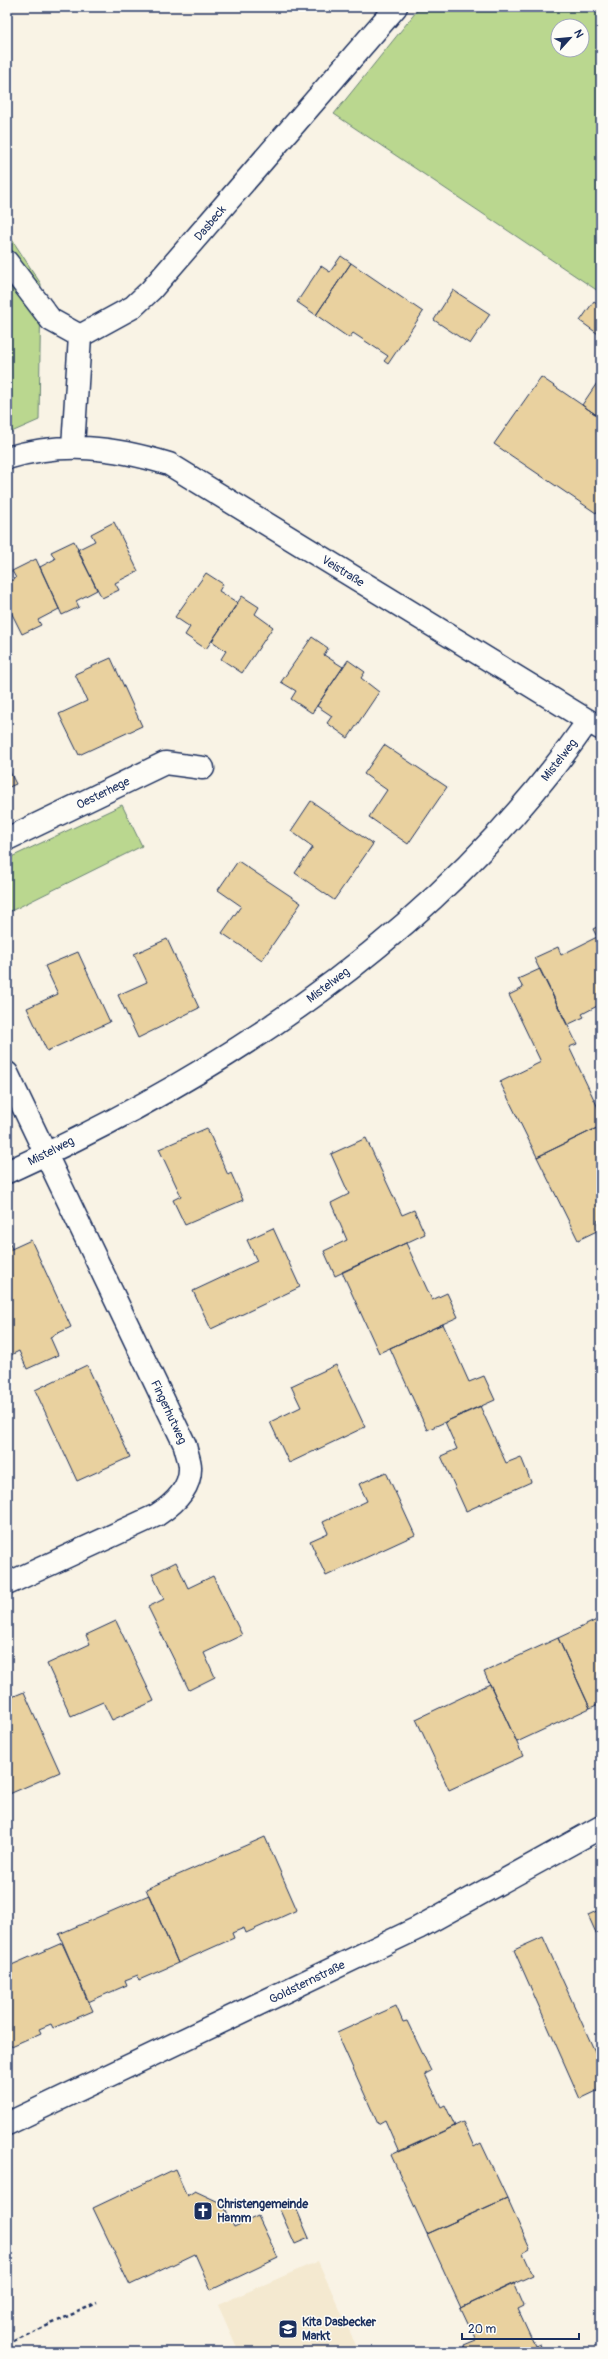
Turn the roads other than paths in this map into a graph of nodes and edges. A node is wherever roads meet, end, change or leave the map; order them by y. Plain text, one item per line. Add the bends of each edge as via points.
1 (396, 7) edge
2 (7, 262) edge
3 (80, 336) junction
4 (73, 447) junction
5 (7, 458) edge
6 (595, 725) edge
7 (203, 768) dead end
8 (7, 839) edge
9 (7, 1073) edge
10 (47, 1154) junction
11 (7, 1172) edge
12 (7, 1584) edge
13 (601, 1827) edge
14 (7, 2124) edge

1 - 3 street, Dasbeck via 151,290 133,307
2 - 3 street via 51,320
3 - 4 street
4 - 5 street, Veistraße
4 - 6 street, Veistraße via 129,453 169,464
6 - 10 street, Mistelweg via 469,864 394,935 337,980 195,1074
7 - 8 street, Oesterhege via 165,763
9 - 10 street
10 - 11 street, Mistelweg
10 - 12 street, Fingerhutweg via 185,1445 190,1468 184,1489 173,1504 157,1515
13 - 14 street, Goldsternstraße via 418,1928

